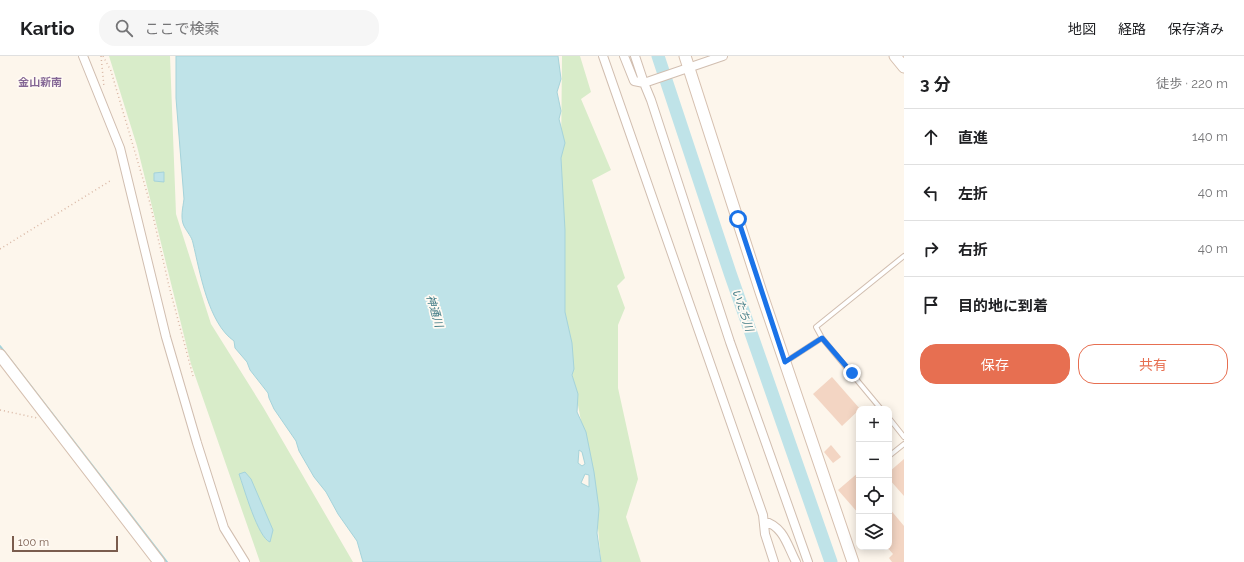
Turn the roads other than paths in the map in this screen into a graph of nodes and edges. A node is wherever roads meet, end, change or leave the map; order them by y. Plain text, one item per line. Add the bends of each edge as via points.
1 (83, 56) edge
2 (603, 56) edge
3 (624, 56) edge
4 (635, 56) edge
5 (685, 56) edge
6 (723, 56) edge
7 (895, 56) edge
8 (904, 67) edge
9 (684, 69) junction
10 (646, 82) junction
11 (904, 256) edge
12 (822, 338) junction
13 (0, 355) edge
14 (785, 362) junction
15 (879, 406) edge
16 (892, 422) edge
17 (904, 437) edge
18 (904, 444) edge
19 (892, 454) edge
20 (764, 522) junction
21 (159, 562) edge
22 (245, 562) edge
23 (774, 562) edge
24 (796, 562) edge
25 (808, 562) edge
26 (853, 562) edge

1 - 22 street via 120,148 163,325 201,457 224,528
2 - 20 street
3 - 10 street via 634,81
4 - 10 street
5 - 9 street
6 - 9 street
7 - 8 street
9 - 10 street
9 - 14 street
10 - 25 street via 730,342
11 - 12 lane via 816,327
12 - 14 lane
12 - 15 lane
13 - 21 street
14 - 26 street
16 - 17 lane
18 - 19 lane
20 - 23 street
20 - 24 street via 780,530

